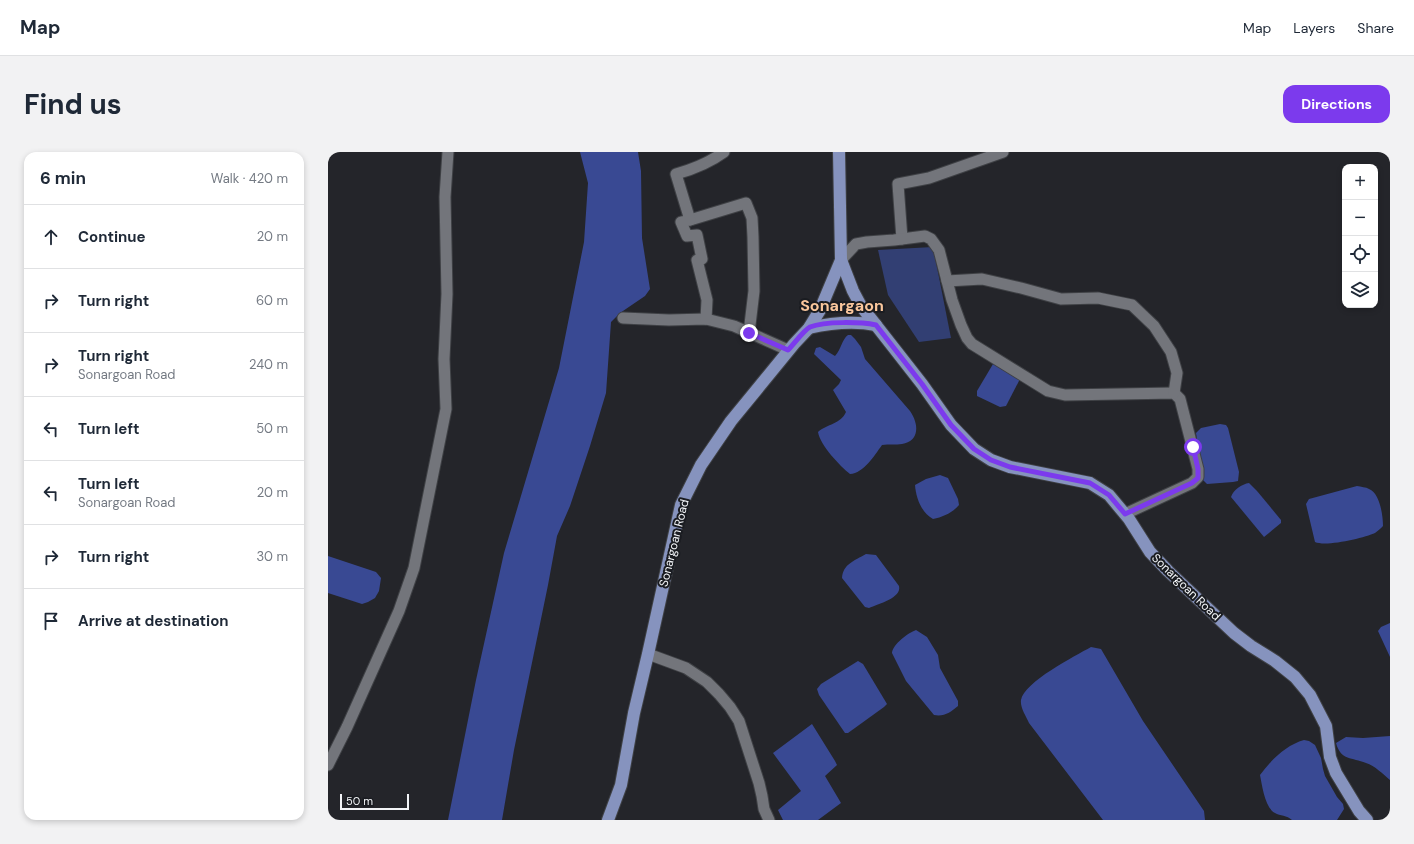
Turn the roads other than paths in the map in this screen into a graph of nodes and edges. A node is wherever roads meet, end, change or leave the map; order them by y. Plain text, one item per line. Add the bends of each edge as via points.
1 (448, 152) edge
2 (724, 152) edge
3 (839, 152) edge
4 (1002, 152) edge
5 (690, 220) junction
6 (902, 239) junction
7 (841, 260) junction
8 (947, 280) junction
9 (623, 318) dead end
10 (706, 319) junction
11 (876, 325) junction
12 (809, 328) junction
13 (749, 333) junction
14 (788, 350) junction
15 (1174, 393) junction
16 (1125, 514) junction
17 (648, 654) junction
18 (328, 765) edge
19 (608, 820) edge
20 (770, 820) edge
21 (1367, 820) edge

1 - 18 street via 445,197 446,409 414,568 399,611
2 - 5 street via 700,167 676,174
3 - 7 main road, Sonargoan Road
4 - 6 street via 929,178 898,184
5 - 10 street via 680,222 687,236 697,235 702,259 697,260 707,300
5 - 13 street via 746,203 752,218 753,237 754,291
6 - 7 street via 856,244
6 - 8 street via 925,236 931,239 939,250
7 - 11 main road, Sonargoan Road via 861,306
7 - 12 main road, Sonargoan Road via 820,310
8 - 15 street via 961,325 972,344 1048,391 1065,395
8 - 15 street via 982,279 1061,299 1098,298 1132,306 1154,326 1171,352 1177,373
9 - 10 street
10 - 13 street via 734,326
11 - 12 main road via 826,324
11 - 16 main road, Sonargoan Road via 951,425 974,449 991,460 1010,467 1090,483 1109,495
12 - 14 main road, Sonargoan Road
13 - 14 street
14 - 17 main road, Sonargoan Road via 731,421 701,465 681,504
15 - 16 street via 1180,399 1184,412 1198,478
16 - 21 main road, Sonargoan Road via 1150,552 1168,571 1234,633 1295,676 1310,695 1326,726 1330,757 1336,773 1359,812
17 - 19 main road, Sonargoan Road via 621,785
17 - 20 street via 686,668 707,682 730,707 739,721 759,783 764,809

